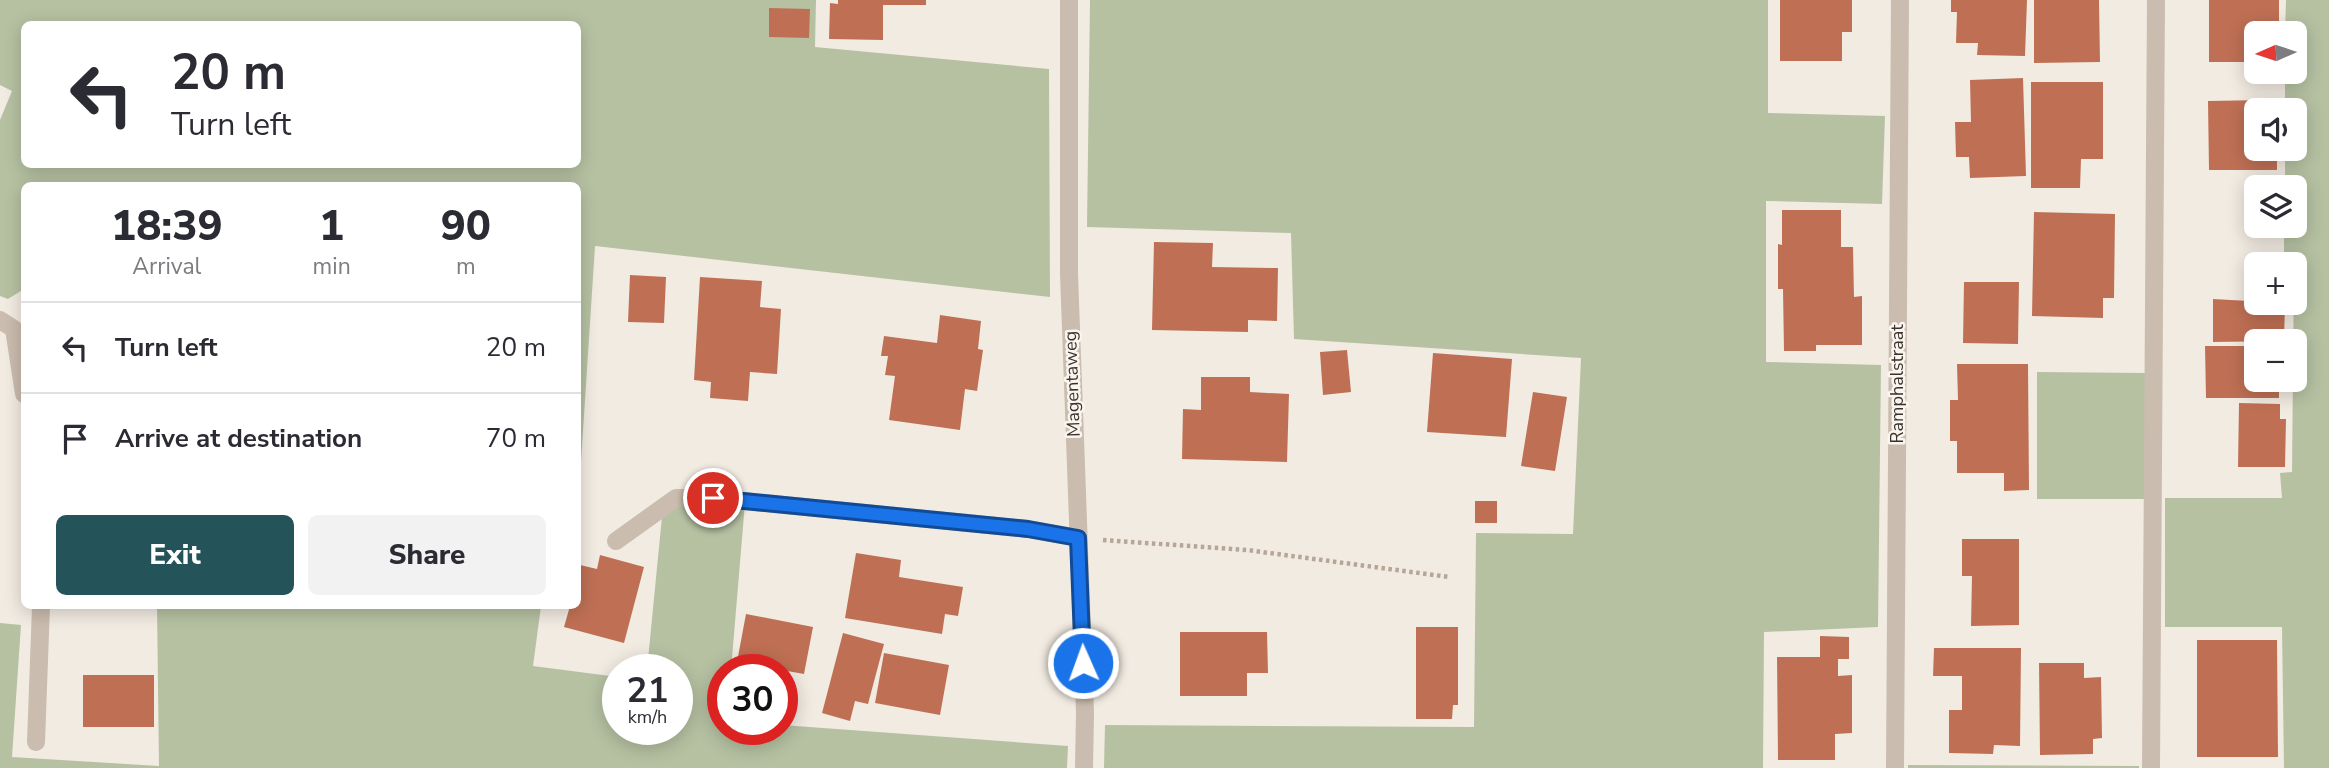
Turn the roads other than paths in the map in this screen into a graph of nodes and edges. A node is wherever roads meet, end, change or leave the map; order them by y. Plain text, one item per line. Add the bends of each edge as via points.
1 (1069, 0) edge
2 (1900, 0) edge
3 (2156, 0) edge
4 (0, 320) edge
5 (21, 374) edge
6 (1078, 538) junction
7 (616, 541) dead end
8 (41, 609) edge
9 (36, 742) dead end
10 (1084, 768) edge
11 (1895, 768) edge
12 (2151, 768) edge

1 - 6 street, Magentaweg via 1069,274
2 - 11 street, Ramphalstraat
3 - 12 street
4 - 5 street via 14,329
6 - 7 street via 1028,529 676,498
6 - 10 street, Magentaweg
8 - 9 street

